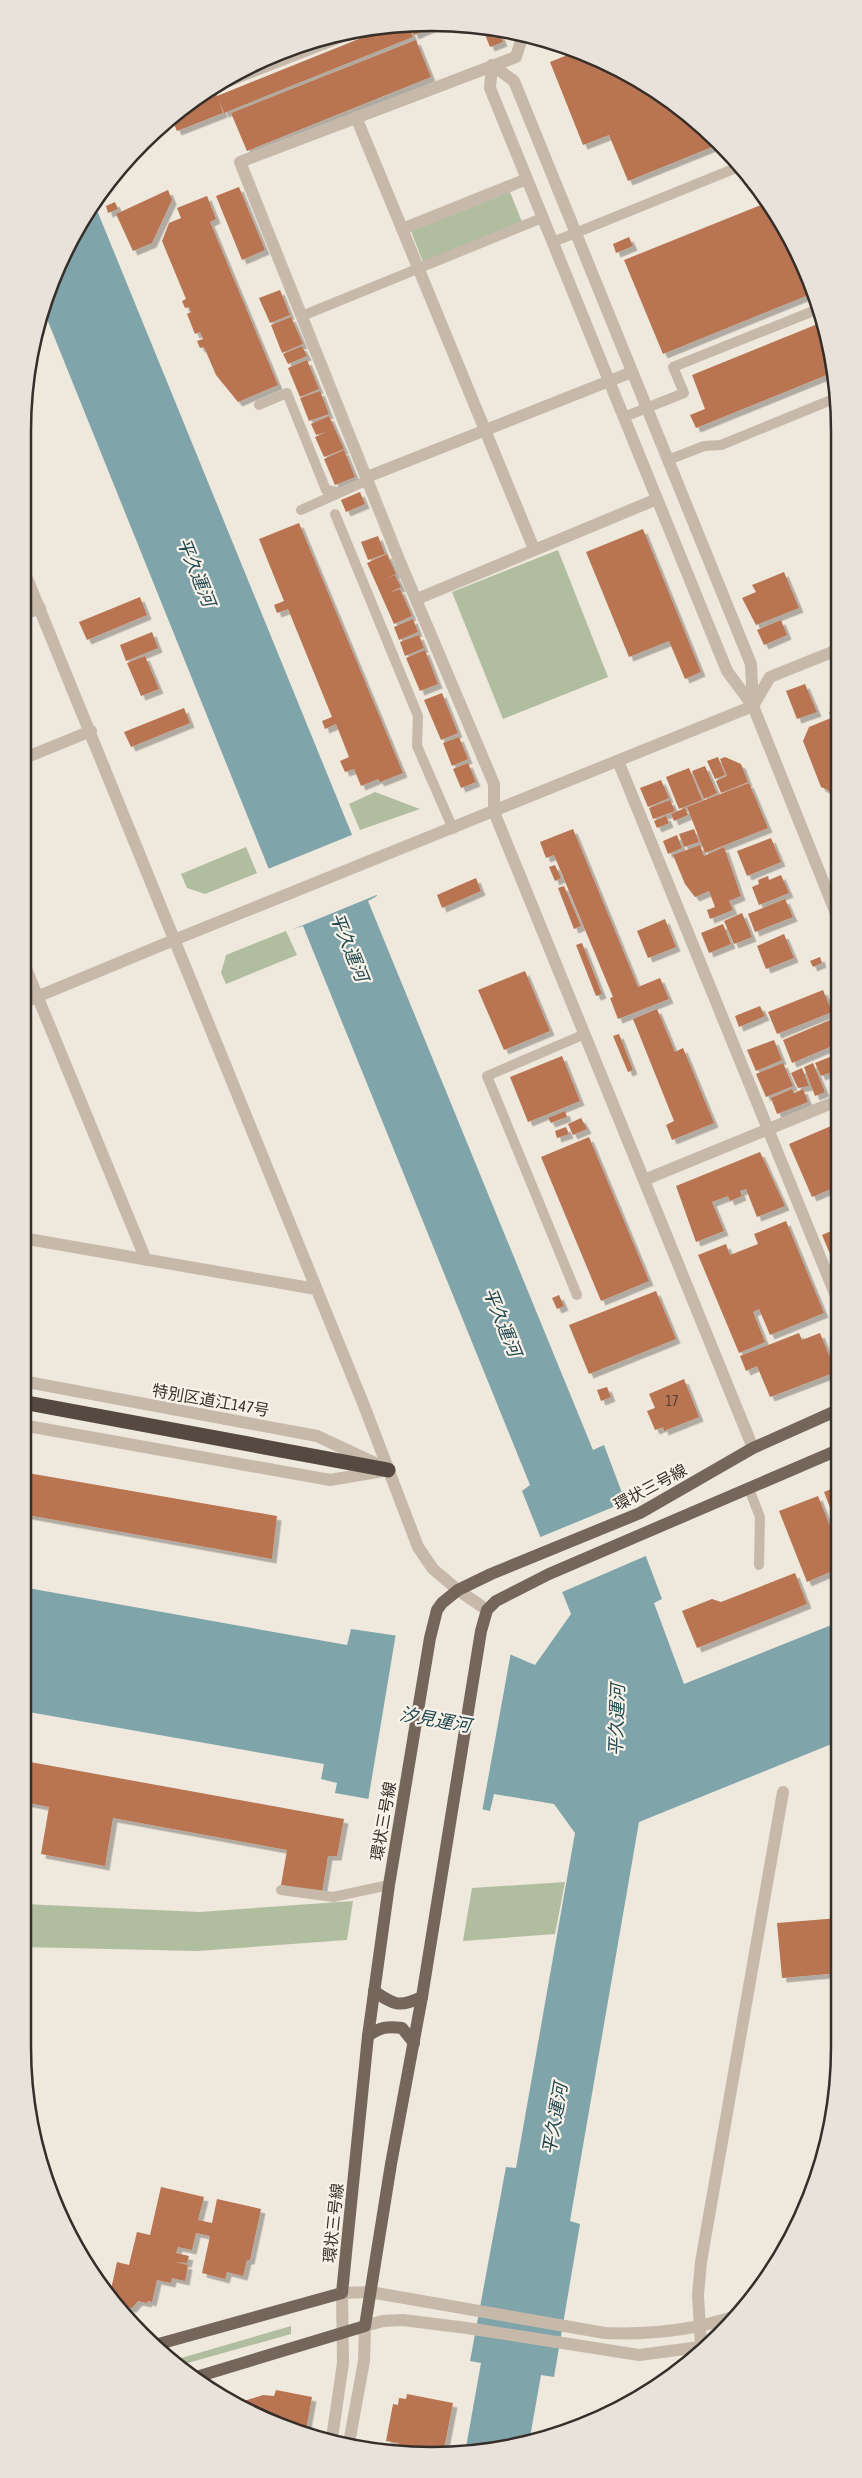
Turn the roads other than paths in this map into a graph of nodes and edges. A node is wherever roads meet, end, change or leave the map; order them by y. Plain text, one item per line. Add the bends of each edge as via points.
1 (521, 42) edge
2 (309, 50) edge
3 (492, 65) junction
4 (258, 70) edge
5 (356, 117) junction
6 (734, 169) edge
7 (527, 179) junction
8 (542, 218) junction
9 (402, 229) junction
10 (576, 233) junction
11 (553, 242) junction
12 (418, 268) junction
13 (812, 311) edge
14 (302, 316) junction
15 (632, 372) junction
16 (609, 381) junction
17 (830, 401) edge
18 (259, 405) dead end
19 (647, 408) junction
20 (624, 417) junction
21 (484, 430) junction
22 (668, 460) junction
23 (367, 478) junction
24 (337, 492) junction
25 (657, 499) junction
26 (301, 510) dead end
27 (335, 514) dead end
28 (534, 549) junction
29 (31, 587) edge
30 (417, 599) junction
31 (40, 608) junction
32 (31, 612) edge
33 (831, 652) edge
34 (753, 706) junction
35 (91, 732) junction
36 (31, 755) edge
37 (618, 761) junction
38 (494, 812) junction
39 (453, 829) junction
40 (831, 901) edge
41 (174, 940) junction
42 (31, 980) edge
43 (38, 997) junction
44 (31, 1000) edge
45 (584, 1034) junction
46 (831, 1104) edge
47 (768, 1130) junction
48 (644, 1180) junction
49 (31, 1240) edge
50 (146, 1260) junction
51 (831, 1284) edge
52 (316, 1289) junction
53 (577, 1295) dead end
54 (31, 1383) edge
55 (31, 1404) edge
56 (831, 1413) edge
57 (31, 1427) edge
58 (753, 1448) junction
59 (831, 1453) edge
60 (388, 1470) junction
61 (749, 1489) junction
62 (759, 1565) dead end
63 (458, 1590) junction
64 (487, 1610) junction
65 (783, 1792) dead end
66 (389, 1885) junction
67 (280, 1890) dead end
68 (374, 1991) junction
69 (422, 1997) junction
70 (368, 2036) junction
71 (414, 2043) junction
72 (370, 2292) junction
73 (342, 2293) junction
74 (725, 2319) edge
75 (700, 2325) junction
76 (365, 2326) junction
77 (342, 2335) junction
78 (704, 2340) edge
79 (162, 2343) edge
80 (696, 2347) edge
81 (203, 2375) edge
82 (333, 2434) edge
83 (350, 2438) edge

1 - 3 street via 516,57
2 - 4 lane
3 - 5 street
3 - 7 street via 490,88
3 - 10 street via 514,82
5 - 9 street
5 - 14 street via 240,162
6 - 10 lane
7 - 8 street
7 - 9 street
8 - 11 street
8 - 12 lane
9 - 12 street
10 - 11 lane
10 - 15 street
11 - 16 street
12 - 14 lane
12 - 21 street
13 - 19 lane via 673,367 684,393
14 - 23 street
15 - 16 street
15 - 19 street
16 - 20 street
16 - 21 street
17 - 22 lane via 722,445 704,446
18 - 24 lane via 287,393 326,490
19 - 20 lane
19 - 22 street
20 - 25 street
21 - 23 street
21 - 28 street
22 - 34 street via 751,664
23 - 24 lane
23 - 30 street
24 - 26 lane via 329,499
25 - 28 street
25 - 34 street via 727,671
27 - 39 lane via 418,716 417,746
28 - 30 street
29 - 31 street
30 - 38 street via 494,784
31 - 32 street
31 - 35 street
33 - 34 street via 770,677
34 - 37 street
34 - 40 street
35 - 36 street
35 - 41 street
37 - 38 street
37 - 47 street
38 - 39 street
38 - 45 street
39 - 41 street
41 - 43 street
41 - 52 street
42 - 43 street
43 - 44 street
43 - 50 street
45 - 48 street
45 - 53 lane via 487,1076
46 - 47 street
47 - 48 street
47 - 51 street
48 - 58 street
49 - 50 street
50 - 52 street
52 - 60 street
54 - 60 street, 特別区道江147号 via 317,1436
55 - 60 highway
56 - 58 main road, 環状三号線
57 - 60 street via 330,1480
58 - 63 main road, 環状三号線 via 640,1513
59 - 61 main road
60 - 63 street via 418,1547 432,1568
61 - 62 lane via 760,1517
61 - 64 main road via 550,1574 508,1594
63 - 64 street
63 - 66 main road, 環状三号線 via 437,1610 430,1638
64 - 69 main road via 478,1644
65 - 75 street via 701,2262
66 - 67 lane via 333,1897
66 - 68 main road, 環状三号線
68 - 69 main road via 391,2003 406,2004
68 - 70 main road, 環状三号線
69 - 71 main road
70 - 71 main road via 380,2028 402,2028
70 - 73 main road, 環状三号線
71 - 72 main road
72 - 73 street
72 - 75 street via 605,2333 640,2334
72 - 76 main road
73 - 77 street
73 - 79 main road
74 - 75 street
75 - 78 street
76 - 77 main road
76 - 80 street via 403,2320 639,2355
76 - 83 street via 364,2361
77 - 81 main road
77 - 82 street via 343,2363

